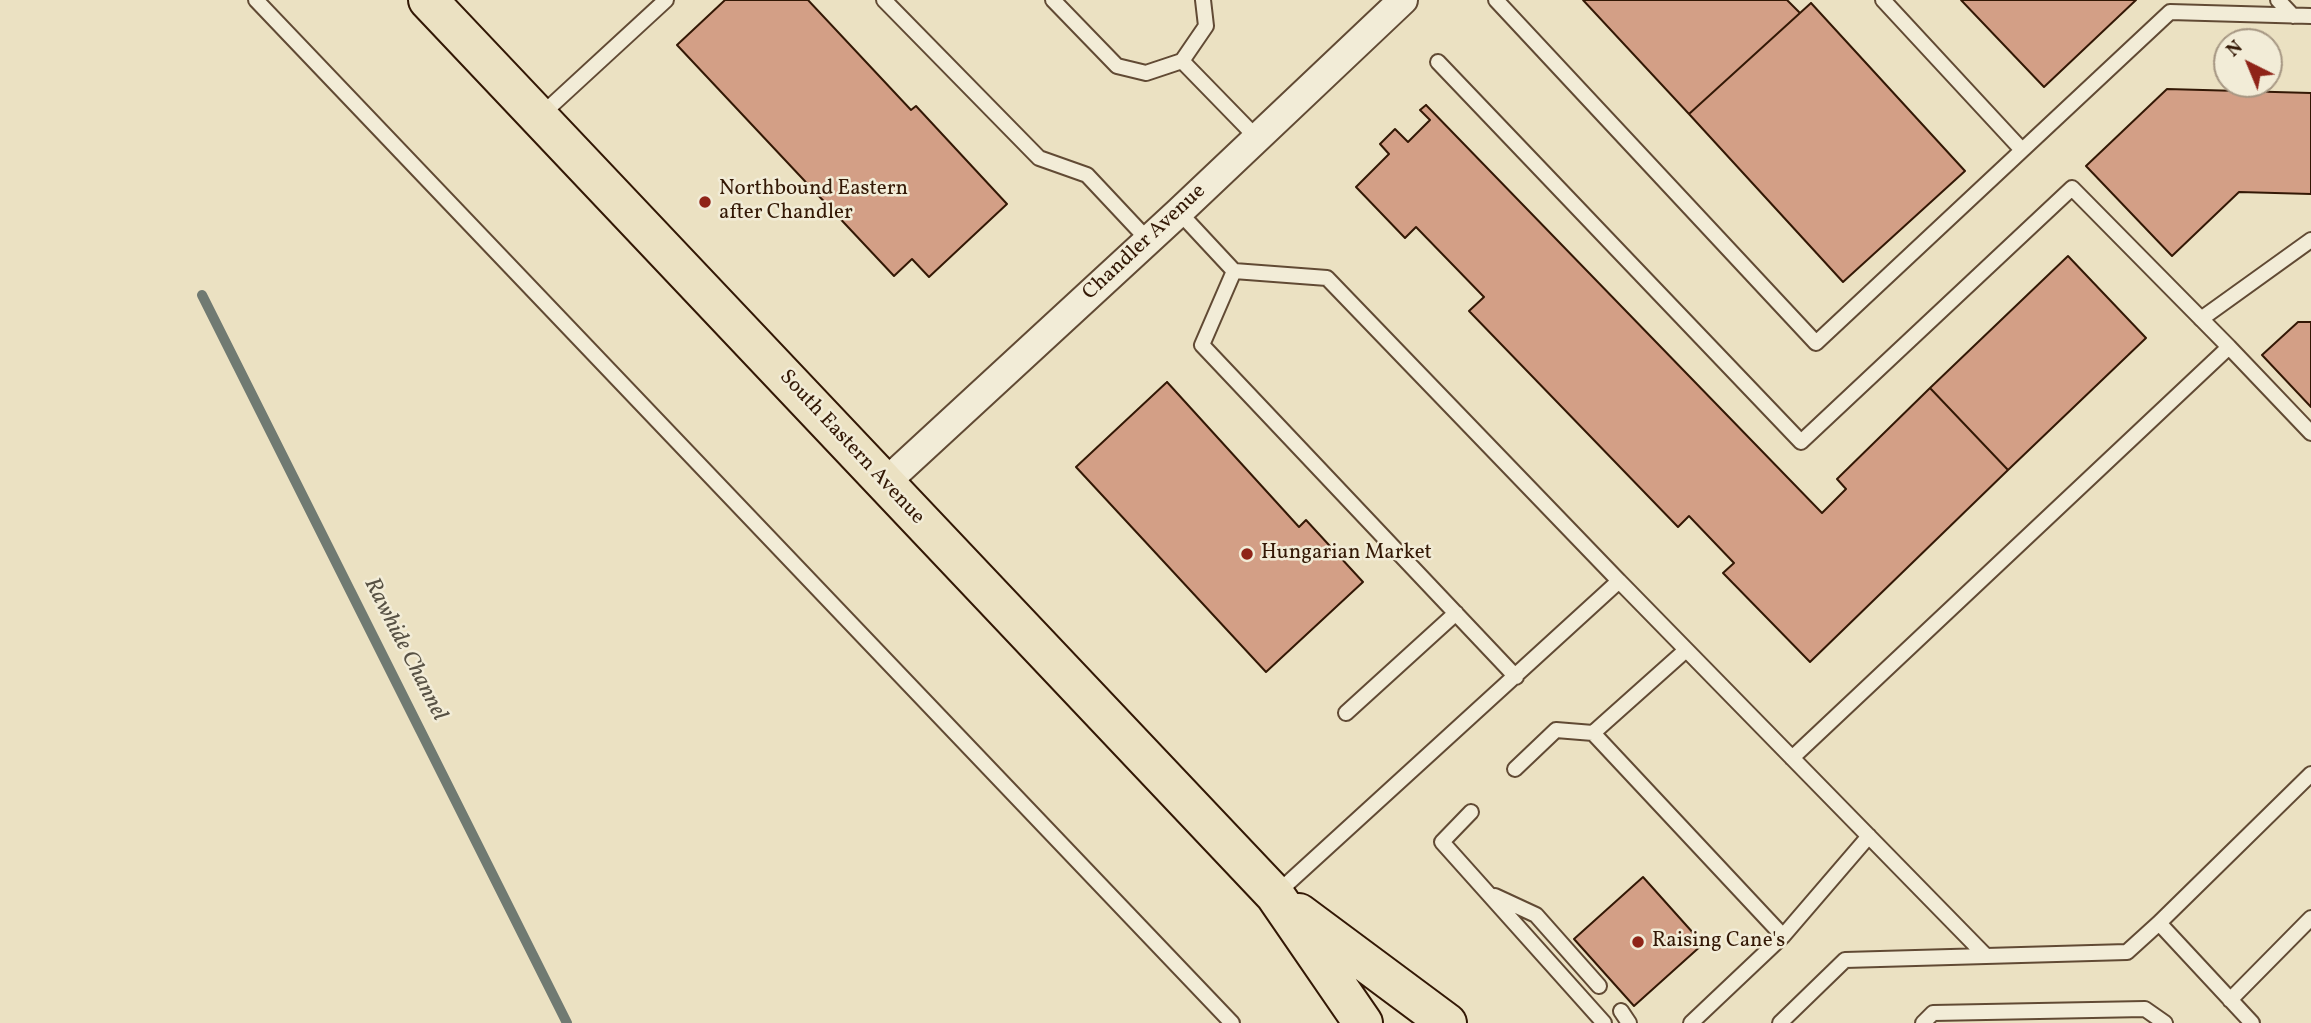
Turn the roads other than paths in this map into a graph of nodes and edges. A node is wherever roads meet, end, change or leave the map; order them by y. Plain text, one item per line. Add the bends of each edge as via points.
1 (256, 0) edge
2 (428, 0) edge
3 (666, 0) edge
4 (884, 0) edge
5 (1053, 0) edge
6 (1203, 0) edge
7 (1403, 0) edge
8 (1496, 0) edge
9 (1884, 0) edge
10 (2278, 0) edge
11 (2293, 16) junction
12 (2311, 16) edge
13 (1182, 61) junction
14 (1438, 62) dead end
15 (539, 117) junction
16 (1257, 138) junction
17 (2022, 149) junction
18 (1179, 212) junction
19 (1149, 240) junction
20 (2311, 240) edge
21 (1234, 271) junction
22 (2201, 319) junction
23 (2229, 347) junction
24 (2311, 433) edge
25 (885, 483) junction
26 (1619, 581) junction
27 (1456, 613) junction
28 (1686, 650) junction
29 (1516, 677) junction
30 (1346, 713) dead end
31 (1593, 733) junction
32 (1792, 758) junction
33 (1515, 769) dead end
34 (2311, 774) edge
35 (1471, 813) dead end
36 (1869, 836) junction
37 (1487, 892) junction
38 (1275, 895) junction
39 (2311, 918) edge
40 (2159, 923) junction
41 (1783, 936) junction
42 (1986, 956) junction
43 (1599, 986) dead end
44 (2230, 1000) junction
45 (1231, 1023) edge
46 (1363, 1023) edge
47 (1447, 1023) edge
48 (1604, 1023) edge
49 (1691, 1023) edge
50 (1780, 1023) edge
51 (1923, 1023) edge
52 (2165, 1023) edge
53 (2252, 1023) edge

1 - 45 lane
2 - 15 main road, South Eastern Avenue
3 - 15 lane
4 - 19 lane via 1039,158 1087,175
5 - 13 lane via 1117,66 1146,73
6 - 13 lane via 1206,26
7 - 16 street, Chandler Avenue
8 - 17 lane via 1816,343
9 - 17 lane
10 - 11 lane
11 - 12 lane
11 - 17 lane via 2170,12
13 - 16 lane
14 - 22 lane via 1801,442 2071,188
15 - 25 main road, South Eastern Avenue
16 - 18 street, Chandler Avenue
18 - 19 street, Chandler Avenue
18 - 21 lane
19 - 25 street, Chandler Avenue
20 - 22 lane
21 - 26 lane via 1327,278
21 - 27 lane via 1202,345
22 - 23 lane
23 - 24 lane
23 - 32 lane
25 - 38 main road, South Eastern Avenue
26 - 28 lane
26 - 29 lane
27 - 29 lane
27 - 30 lane
28 - 31 lane
28 - 32 lane
29 - 38 lane
31 - 33 lane via 1556,730
31 - 41 lane
32 - 36 lane
34 - 40 lane
35 - 37 lane via 1442,842
36 - 41 lane
36 - 42 lane
37 - 43 lane via 1536,915
37 - 48 lane
38 - 46 main road, South Eastern Avenue
38 - 47 main road, South Eastern Avenue
39 - 44 lane
40 - 42 lane via 2127,952
40 - 44 lane
41 - 49 lane
42 - 50 lane via 1845,960
44 - 53 lane
51 - 52 lane via 1933,1013 2145,1009

